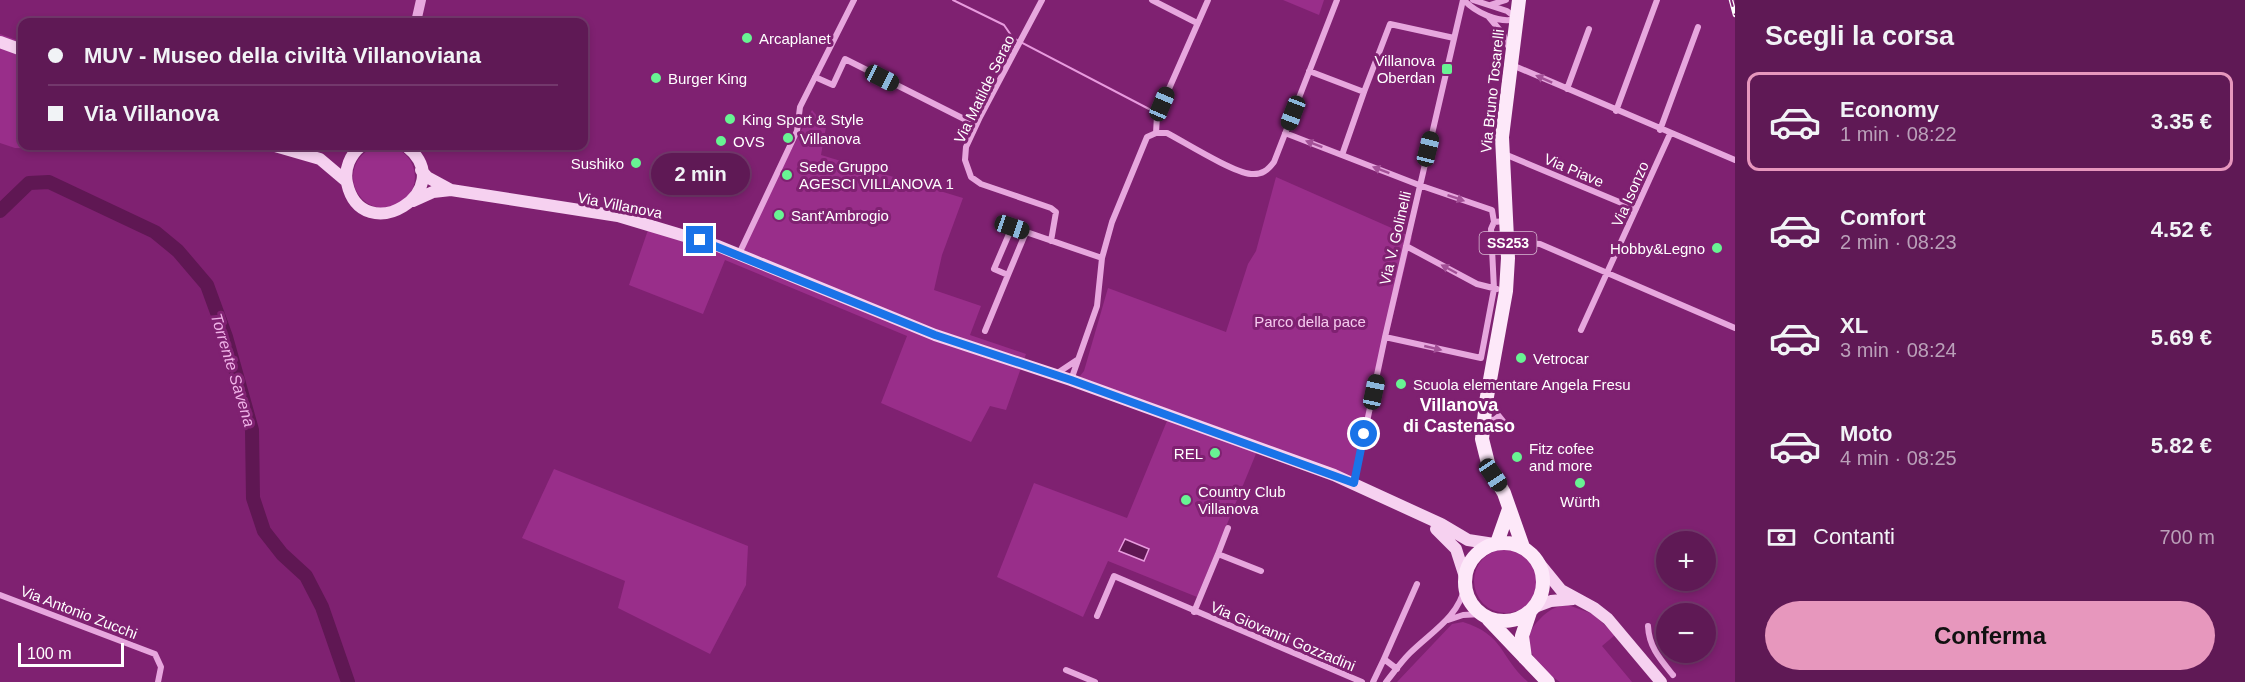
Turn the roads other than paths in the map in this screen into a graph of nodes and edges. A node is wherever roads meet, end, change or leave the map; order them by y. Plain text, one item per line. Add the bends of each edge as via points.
1 (421, 0) edge
2 (854, 0) edge
3 (1042, 0) edge
4 (1152, 0) edge
5 (1208, 0) edge
6 (1337, 0) edge
7 (1463, 0) edge
8 (1473, 0) edge
9 (1506, 0) edge
10 (1519, 0) edge
11 (1657, 0) edge
12 (1487, 4) junction
13 (1485, 14) junction
14 (417, 18) edge
15 (1516, 19) junction
16 (1197, 23) junction
17 (1698, 27) dead end
18 (1588, 29) dead end
19 (1454, 38) junction
20 (0, 42) edge
21 (18, 49) edge
22 (1511, 60) junction
23 (1309, 71) junction
24 (814, 77) junction
25 (1567, 89) junction
26 (1364, 92) junction
27 (1616, 111) junction
28 (976, 125) junction
29 (1660, 129) junction
30 (1156, 133) junction
31 (1285, 133) junction
32 (1670, 134) junction
33 (289, 150) edge
34 (357, 150) edge
35 (410, 150) edge
36 (1502, 152) junction
37 (1342, 155) junction
38 (351, 156) junction
39 (320, 159) junction
40 (1735, 160) edge
41 (421, 170) junction
42 (346, 181) junction
43 (1419, 185) junction
44 (451, 190) junction
45 (412, 201) junction
46 (1636, 209) junction
47 (1500, 221) junction
48 (1003, 225) dead end
49 (1012, 227) junction
50 (1026, 232) junction
51 (1050, 241) junction
52 (1508, 242) junction
53 (1406, 246) junction
54 (739, 255) junction
55 (1102, 258) junction
56 (1608, 273) junction
57 (1008, 275) junction
58 (1500, 290) junction
59 (1735, 328) edge
60 (1581, 330) dead end
61 (985, 331) dead end
62 (1384, 337) junction
63 (1078, 359) junction
64 (1054, 375) junction
65 (1071, 380) junction
66 (1354, 483) junction
67 (1509, 507) junction
68 (1416, 513) junction
69 (1228, 528) dead end
70 (1496, 543) junction
71 (1523, 547) junction
72 (1218, 554) junction
73 (1539, 563) junction
74 (1261, 571) dead end
75 (1465, 582) junction
76 (1417, 584) dead end
77 (0, 595) edge
78 (1573, 599) junction
79 (1533, 610) junction
80 (1194, 612) junction
81 (1097, 616) dead end
82 (1484, 616) junction
83 (1447, 620) junction
84 (1648, 626) dead end
85 (1656, 652) edge
86 (1525, 658) junction
87 (1384, 659) junction
88 (1660, 663) edge
89 (1664, 663) edge
90 (1397, 669) junction
91 (1066, 670) dead end
92 (1651, 670) junction
93 (1673, 675) dead end
94 (158, 682) edge
95 (1095, 682) edge
96 (1362, 682) edge
97 (1372, 682) edge
98 (1386, 682) edge
99 (1548, 682) edge
100 (1661, 682) edge

1 - 14 street
2 - 24 street
3 - 28 street, Via Matilde Serao
4 - 16 street
5 - 16 street
6 - 23 street
7 - 13 street
7 - 19 street, Via V. Golinelli
8 - 12 street
9 - 12 street
10 - 15 main road, Via Bruno Tosarelli / SS253
11 - 27 street
12 - 15 street
13 - 15 street via 1506,21
13 - 22 street via 1503,34
15 - 22 main road, Via Bruno Tosarelli / SS253
16 - 30 street via 1157,116
17 - 29 street
18 - 25 street
19 - 26 street via 1390,24
19 - 43 street, Via V. Golinelli
20 - 21 main road
25 -> 22 street
22 - 36 main road, Via Bruno Tosarelli / SS253
23 - 26 street
23 - 31 street
24 - 28 street via 833,85 845,59
24 - 54 street via 800,107 797,131
25 - 27 street
26 - 37 street
27 - 29 street
28 - 51 street, Via Matilde Serao via 966,147 965,160 971,177 1056,212
29 - 32 street
30 - 31 street via 1167,133 1243,172 1259,174 1274,162
30 - 55 street via 1148,137 1112,222
37 -> 31 street
32 - 40 street
32 - 46 street, Via Isonzo
33 - 39 main road
34 - 38 main road
35 - 41 main road
36 - 46 street, Via Piave
36 - 47 main road, Via Bruno Tosarelli / SS253
43 -> 37 street
38 - 39 main road
38 - 42 main road
39 - 42 main road
41 - 44 main road, Via Villanova
41 - 45 main road via 418,192
42 - 45 main road, Via Villanova via 355,200 373,212 394,212
43 -> 47 street, Via Bruno Tosarelli via 1492,210
43 - 53 street, Via V. Golinelli
44 - 45 main road, Via Villanova
44 - 54 main road, Via Villanova via 646,223
46 - 56 street, Via Isonzo
47 - 52 main road, Via Bruno Tosarelli / SS253
47 - 58 street, Via Bruno Tosarelli via 1491,254
48 - 49 street
49 - 50 street
49 - 57 street via 994,270
50 - 51 street
50 - 57 street
51 - 55 street
52 - 56 street via 1540,244
52 - 58 main road, Via Bruno Tosarelli / SS253
58 -> 53 street via 1477,284
53 - 62 street, Via V. Golinelli
54 - 64 main road, Via Villanova via 892,319
55 - 63 street via 1097,306
56 - 59 street
56 - 60 street, Via Isonzo
57 - 61 street
62 -> 58 street, Via Bruno Tosarelli via 1481,358
58 - 67 main road, Via Bruno Tosarelli / SS253 via 1485,456
62 - 66 street, Via V. Golinelli
63 - 64 street
63 - 65 street
64 - 65 main road, Via Villanova
65 - 66 main road, Via Villanova
66 - 68 main road, Via Villanova
67 - 70 main road
67 - 71 main road, Via Bruno Tosarelli / SS253
68 - 70 main road, Via Villanova via 1468,540
68 - 75 main road, Via Villanova via 1454,545
69 - 72 street, Via Giovanni Gozzadini
70 - 71 main road
70 - 75 main road via 1472,560
71 - 73 main road, SS253
72 - 74 street
72 - 80 street, Via Giovanni Gozzadini
73 - 78 main road via 1554,584
73 - 79 main road via 1543,590
75 - 82 main road via 1473,606
75 - 83 street via 1460,603
76 - 87 street
77 - 94 street, Via Antonio Zucchi via 155,654 161,667
78 - 79 main road via 1557,600
78 - 92 main road via 1601,612
79 - 82 main road via 1510,622
79 - 86 main road via 1522,636
80 - 81 street, Via Giovanni Gozzadini via 1114,576
80 - 96 street, Via Giovanni Gozzadini
82 - 83 street via 1463,615
82 - 86 main road
83 - 90 street
84 - 85 street via 1648,640
86 - 99 main road
87 - 90 street
87 - 97 street
88 - 92 street
89 - 93 street
90 - 98 street
91 - 95 street
92 - 100 main road

